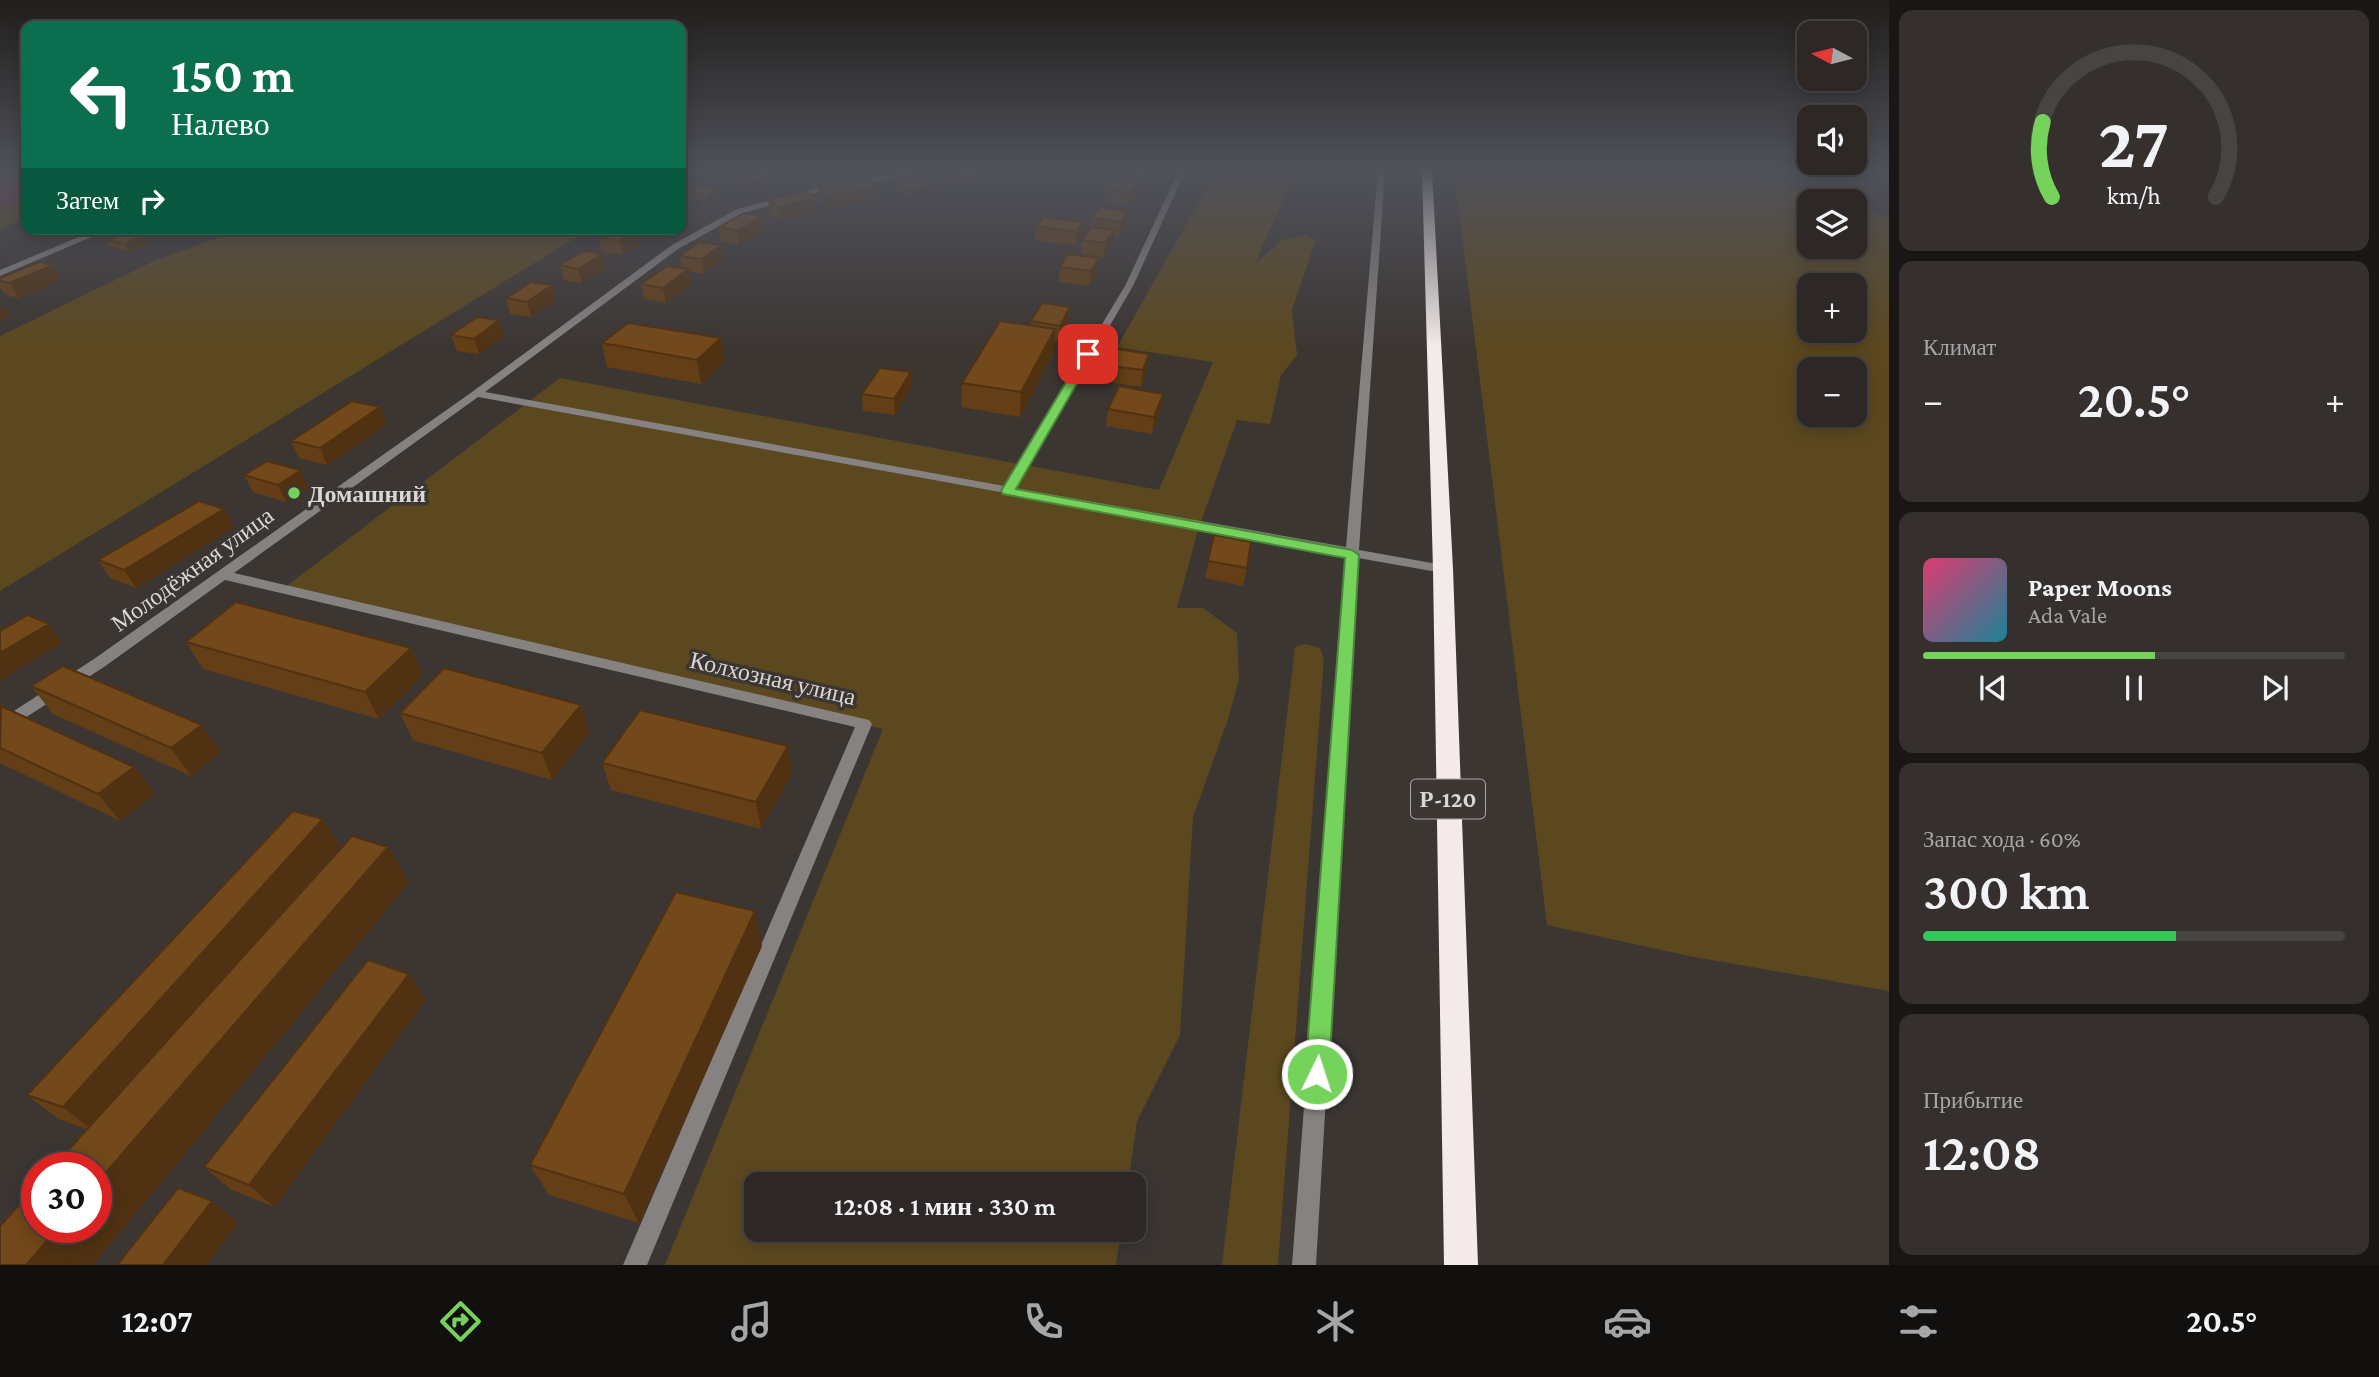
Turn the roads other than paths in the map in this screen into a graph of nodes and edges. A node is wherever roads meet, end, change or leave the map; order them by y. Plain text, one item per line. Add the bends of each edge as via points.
1 (707, 229) edge
2 (1156, 229) edge
3 (1377, 229) edge
4 (1429, 229) edge
5 (92, 235) edge
6 (0, 273) edge
7 (476, 394) junction
8 (1007, 491) junction
9 (1352, 555) junction
10 (1443, 569) junction
11 (223, 575) junction
12 (0, 728) edge
13 (635, 1265) edge
14 (1304, 1265) edge
15 (1461, 1265) edge

1 - 7 street, Молодёжная улица via 675,247
2 - 8 street via 1129,286
3 - 9 street
4 - 10 highway, Р-120
5 - 6 street
7 - 8 street
7 - 11 street, Молодёжная улица
8 - 9 street
9 - 10 street
9 - 14 street
10 - 15 highway, Р-120
11 - 12 street, Молодёжная улица
11 - 13 street, Колхозная улица via 864,724

